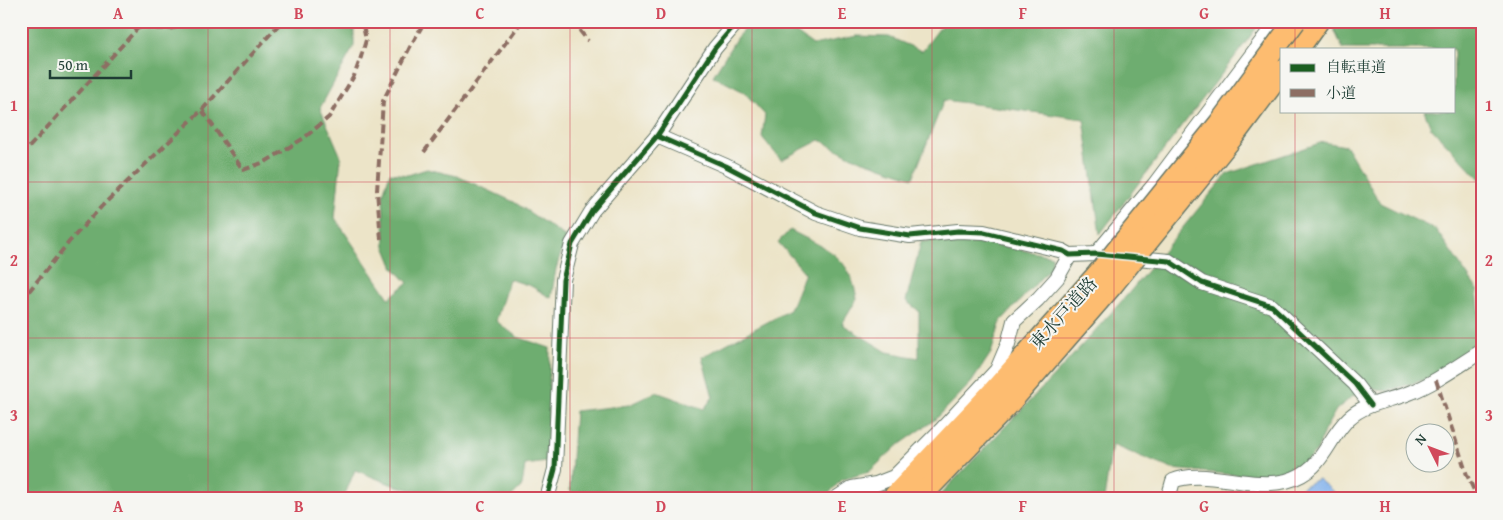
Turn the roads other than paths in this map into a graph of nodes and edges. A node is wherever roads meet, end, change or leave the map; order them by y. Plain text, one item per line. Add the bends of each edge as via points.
1 (738, 21) edge
2 (1277, 21) edge
3 (1295, 21) edge
4 (1318, 21) edge
5 (1299, 48) edge
6 (1280, 74) edge
7 (657, 136) junction
8 (1070, 255) junction
9 (1102, 271) junction
10 (1043, 351) junction
11 (1482, 352) edge
12 (1371, 405) junction
13 (876, 484) junction
14 (548, 499) edge
15 (835, 499) edge
16 (892, 499) edge
17 (918, 499) edge
18 (1168, 499) edge

1 - 7 street via 715,48
2 - 9 street via 1154,185
3 - 9 highway, 東水戸道路, bridge via 1219,124
4 - 5 highway
6 - 9 highway, 東水戸道路, bridge via 1228,143
7 - 8 street via 726,166 816,213 860,228 910,236 984,232
7 - 14 street via 592,211 567,259 562,280 555,469
8 - 9 street
8 - 13 street via 1057,278 1014,321 997,370 894,477
9 - 10 highway, 東水戸道路
9 - 12 street via 1169,260 1202,283 1272,306 1355,384
10 - 16 highway, 東水戸道路 via 991,394
10 - 17 highway, 東水戸道路
11 - 12 street via 1409,393
12 - 18 street via 1350,417 1313,468 1301,475 1286,481 1258,484 1185,476 1173,481
13 - 15 street via 852,488
13 - 16 street

